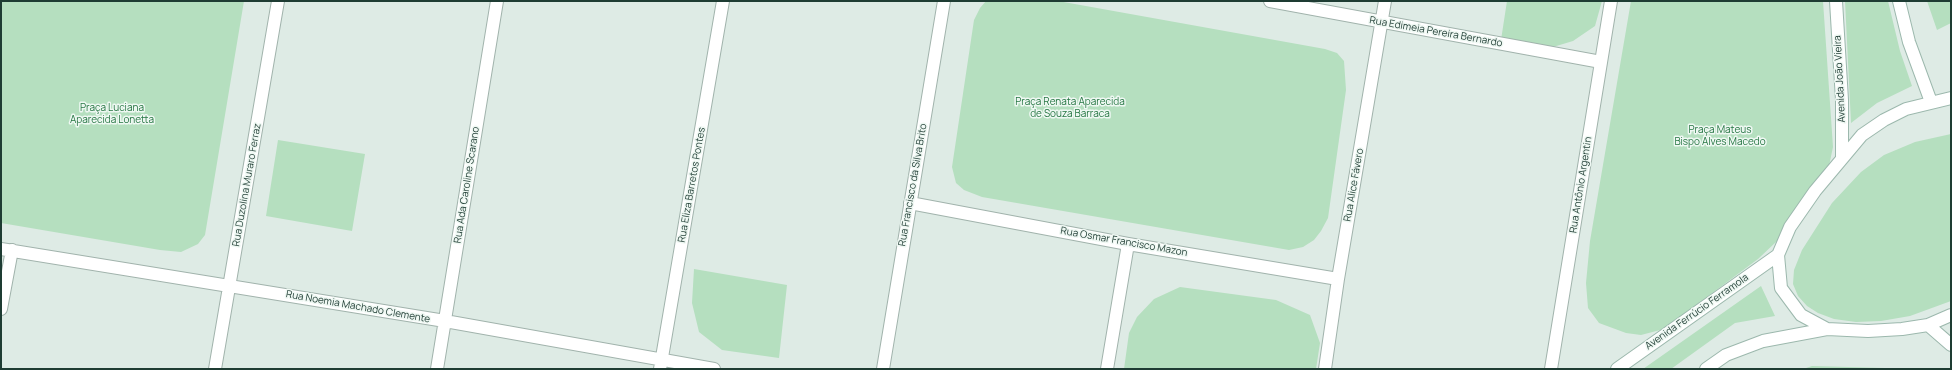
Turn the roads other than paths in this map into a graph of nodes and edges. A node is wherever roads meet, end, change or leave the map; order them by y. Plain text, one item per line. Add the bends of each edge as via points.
1 (278, 1) edge
2 (497, 1) edge
3 (723, 1) edge
4 (944, 1) edge
5 (1270, 1) edge
6 (1385, 1) edge
7 (1611, 1) edge
8 (1836, 1) edge
9 (1899, 1) edge
10 (1382, 22) junction
11 (1601, 62) junction
12 (1951, 98) edge
13 (1931, 102) junction
14 (1842, 157) junction
15 (910, 203) junction
16 (1128, 244) junction
17 (6, 249) edge
18 (1778, 255) junction
19 (1338, 279) junction
20 (230, 285) junction
21 (1, 309) edge
22 (1951, 315) edge
23 (445, 321) junction
24 (1928, 325) junction
25 (1827, 329) junction
26 (1951, 345) edge
27 (661, 364) edge
28 (215, 369) edge
29 (437, 369) edge
30 (714, 369) edge
31 (883, 369) edge
32 (1107, 369) edge
33 (1325, 369) edge
34 (1551, 369) edge
35 (1617, 369) edge
36 (1706, 369) edge

1 - 20 street, Rua Duzolina Muraro Ferraz
2 - 23 street, Rua Ada Caroline Scarano
3 - 27 street, Rua Eliza Barretos Pontes
4 - 15 street, Rua Francisco da Silva Brito
5 - 10 street, Rua Edimeia Pereira Bernardo
6 - 10 street, Rua Alice Fávero
7 - 11 street, Rua Antônio Argentin
8 - 14 street, Avenida João Vieira via 1842,100
9 - 13 street via 1909,42
10 - 11 street, Rua Edimeia Pereira Bernardo
10 - 19 street, Rua Alice Fávero
11 - 34 street, Rua Antônio Argentin
12 - 13 street
13 - 14 street via 1906,109 1884,120 1862,135
14 - 18 street via 1790,227
15 - 16 street, Rua Osmar Francisco Mazon
15 - 31 street, Rua Francisco da Silva Brito
16 - 19 street, Rua Osmar Francisco Mazon
16 - 32 street
17 - 20 street, Rua Noemia Machado Clemente
17 - 21 street
18 - 25 street via 1781,288 1801,315
18 - 35 street, Avenida Ferrúcio Ferramola
19 - 33 street, Rua Alice Fávero
20 - 23 street, Rua Noemia Machado Clemente
20 - 28 street, Rua Duzolina Muraro Ferraz
22 - 24 street
23 - 27 street, Rua Noemia Machado Clemente
23 - 29 street, Rua Ada Caroline Scarano
24 - 25 street via 1868,331
24 - 26 street
25 - 36 street via 1764,340 1726,355
27 - 30 street, Rua Noemia Machado Clemente

